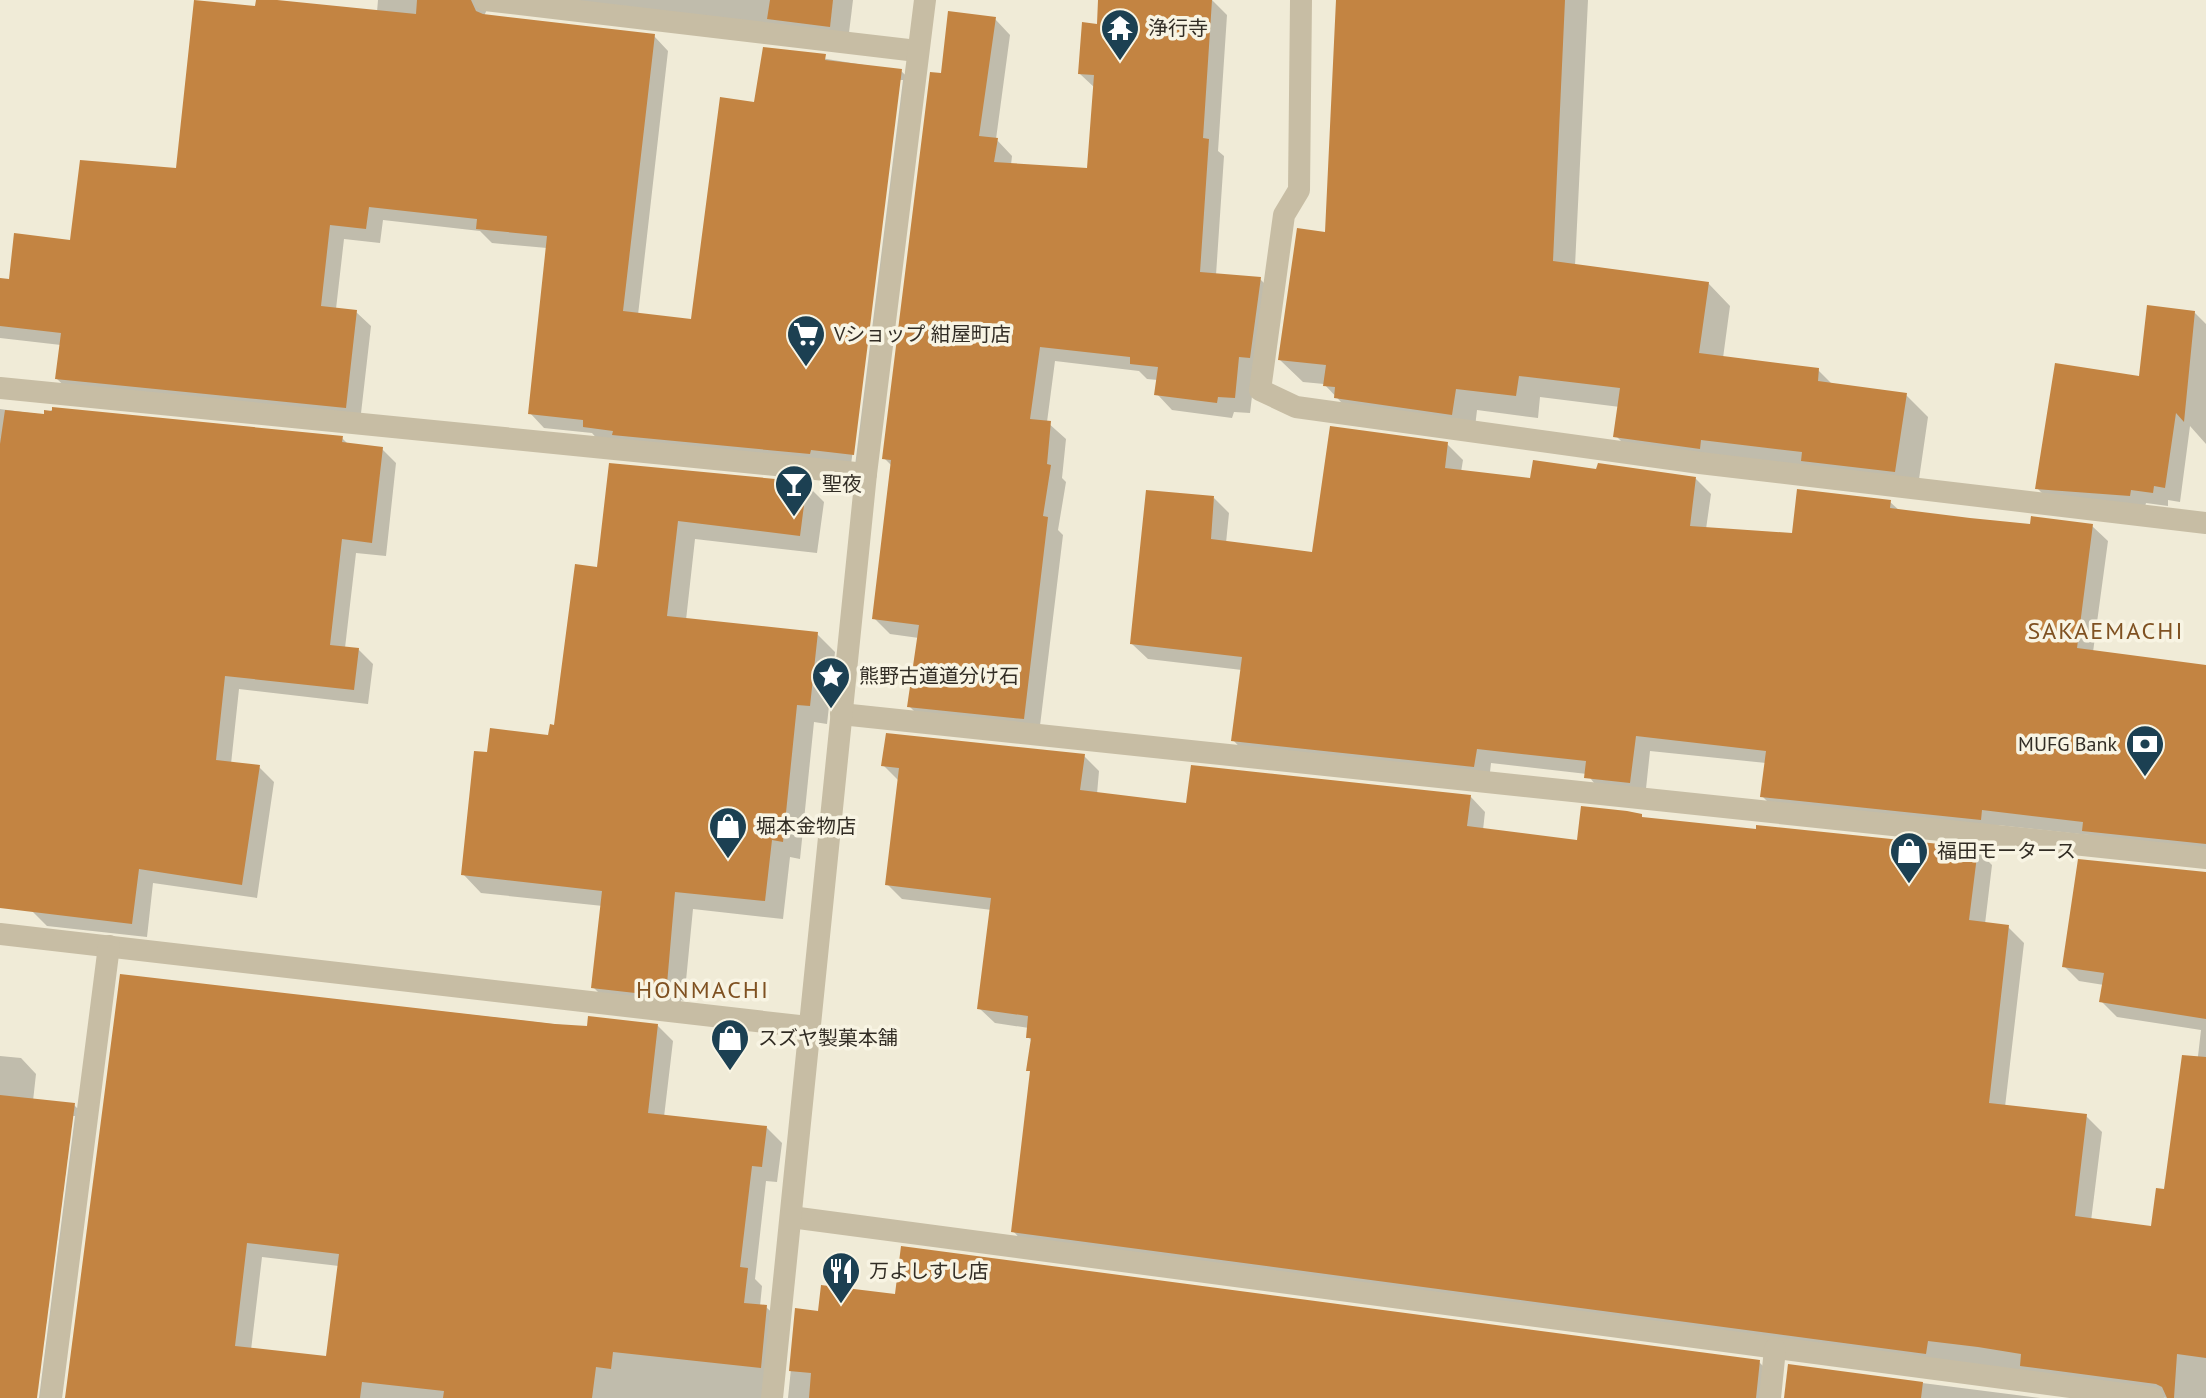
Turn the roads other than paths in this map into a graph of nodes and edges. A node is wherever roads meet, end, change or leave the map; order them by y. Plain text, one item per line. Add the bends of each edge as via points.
1 (485, 0) edge
2 (925, 0) edge
3 (1301, 0) edge
4 (917, 51) junction
5 (0, 388) edge
6 (866, 474) junction
7 (2206, 523) edge
8 (841, 714) junction
9 (2206, 858) edge
10 (0, 934) edge
11 (109, 946) junction
12 (808, 1027) junction
13 (791, 1217) junction
14 (1775, 1349) junction
15 (51, 1398) edge
16 (772, 1398) edge
17 (1770, 1398) edge
18 (2153, 1398) edge

1 - 4 street
2 - 4 street
3 - 7 street via 1299,190 1284,215 1260,390 1296,407 1343,414
4 - 6 street
5 - 6 street
6 - 8 street
8 - 9 street
8 - 12 street
10 - 11 street
11 - 12 street
11 - 15 street
12 - 13 street
13 - 14 street
13 - 16 street
14 - 17 street
14 - 18 street

